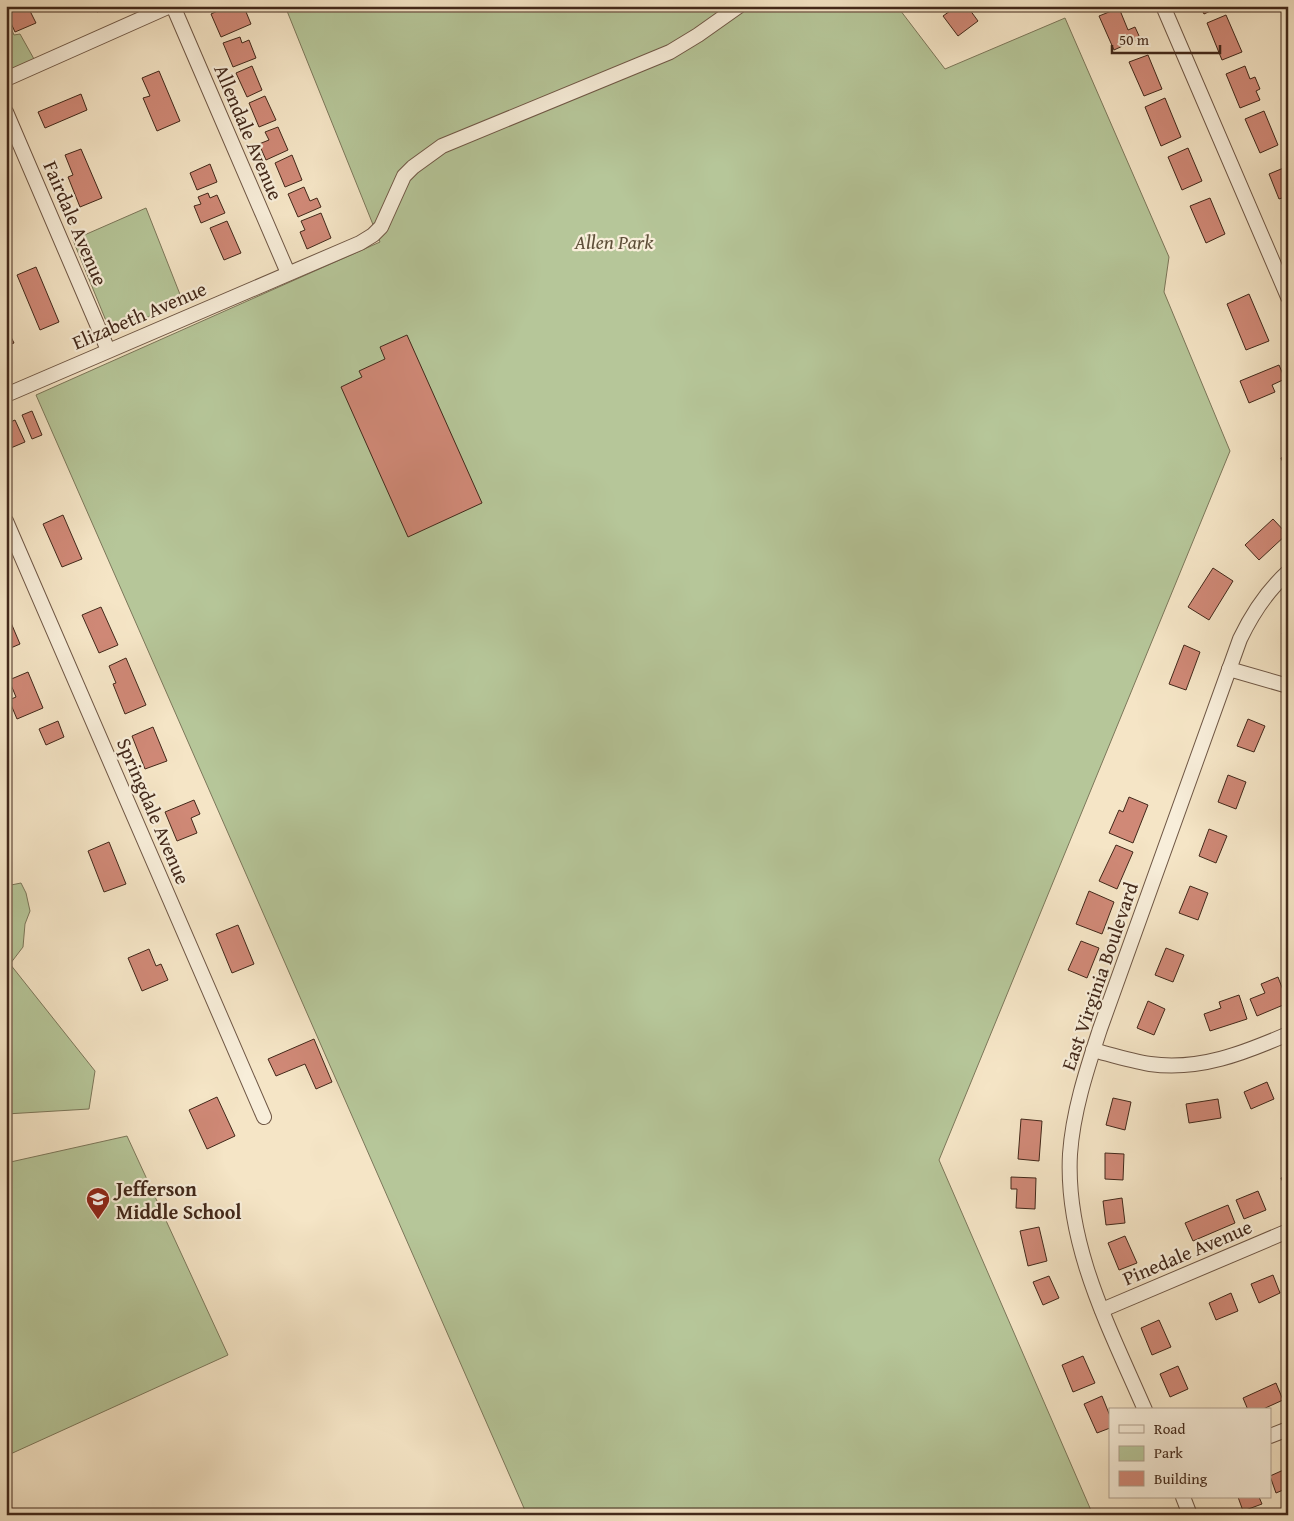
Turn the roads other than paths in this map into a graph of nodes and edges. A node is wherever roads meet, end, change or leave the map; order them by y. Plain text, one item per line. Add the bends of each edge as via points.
1 (172, 6) edge
2 (740, 6) edge
3 (1163, 6) edge
4 (6, 79) edge
5 (6, 112) edge
6 (288, 273) junction
7 (1288, 297) edge
8 (108, 350) junction
9 (6, 395) edge
10 (6, 521) edge
11 (1288, 572) edge
12 (1229, 669) junction
13 (1288, 686) edge
14 (1288, 1034) edge
15 (1093, 1050) junction
16 (264, 1117) dead end
17 (1288, 1231) edge
18 (1102, 1310) junction
19 (1144, 1408) edge
20 (1288, 1429) edge
21 (1272, 1435) edge
22 (1182, 1498) edge
23 (1190, 1515) edge

1 - 4 street
1 - 6 street, Allendale Avenue
2 - 6 street, Elizabeth Avenue via 670,52 442,146 404,176 381,227 373,235
3 - 7 street
5 - 8 street, Fairdale Avenue
6 - 8 street, Elizabeth Avenue
8 - 9 street, Elizabeth Avenue
10 - 16 street, Springdale Avenue
11 - 12 street, East Virginia Boulevard via 1250,618
12 - 13 street
12 - 15 street, East Virginia Boulevard
14 - 15 street via 1228,1057 1190,1064 1149,1064
15 - 18 street, East Virginia Boulevard via 1075,1120 1070,1154 1071,1184 1078,1237
17 - 18 street, Pinedale Avenue
18 - 19 street, East Virginia Boulevard
20 - 21 street
22 - 23 street

